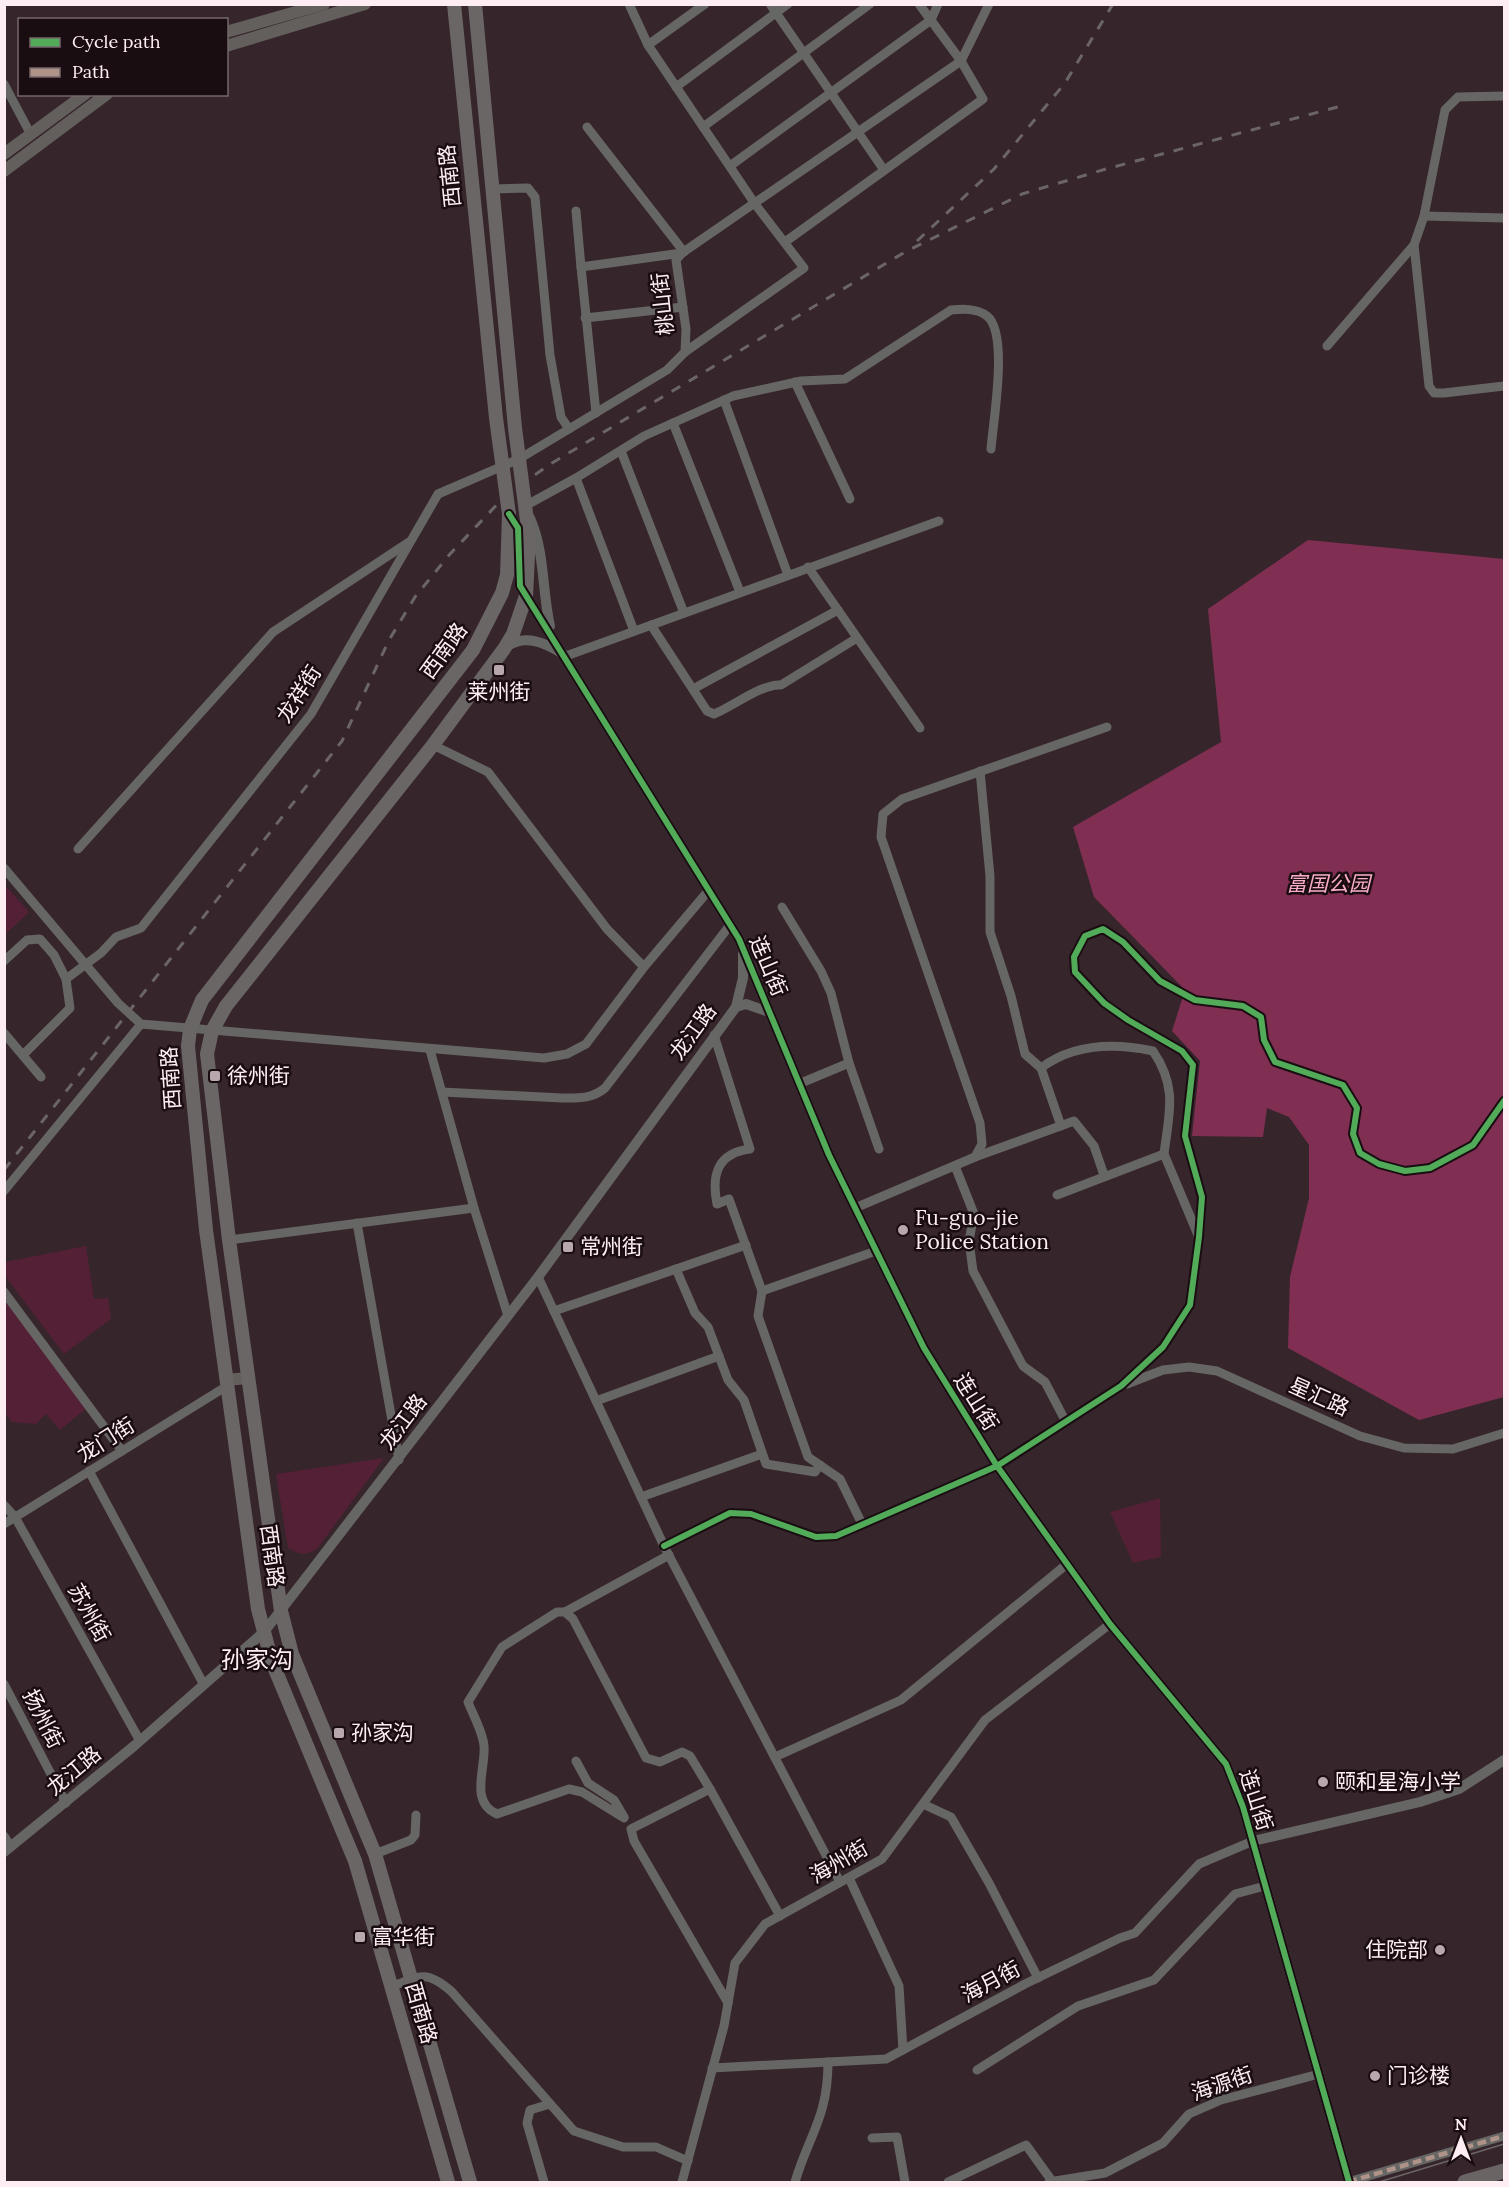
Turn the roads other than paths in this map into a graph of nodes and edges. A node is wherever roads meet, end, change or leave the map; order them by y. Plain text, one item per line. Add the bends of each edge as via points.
1 (324, 4) edge
2 (365, 4) edge
3 (454, 4) edge
4 (475, 4) edge
5 (628, 4) edge
6 (705, 4) edge
7 (770, 4) edge
8 (788, 4) edge
9 (870, 4) edge
10 (919, 4) edge
11 (938, 4) edge
12 (989, 4) edge
13 (776, 13) junction
14 (931, 20) junction
15 (228, 31) edge
16 (228, 45) edge
17 (648, 45) junction
18 (804, 53) junction
19 (962, 61) junction
20 (4, 84) edge
21 (676, 87) junction
22 (830, 92) junction
23 (82, 96) edge
24 (104, 96) edge
25 (1504, 96) edge
26 (587, 127) dead end
27 (703, 127) junction
28 (30, 133) junction
29 (858, 133) junction
30 (4, 154) edge
31 (730, 166) junction
32 (4, 171) edge
33 (884, 171) junction
34 (492, 189) junction
35 (755, 204) junction
36 (576, 211) dead end
37 (1424, 216) junction
38 (1504, 218) edge
39 (785, 242) junction
40 (1414, 245) junction
41 (683, 252) junction
42 (581, 267) junction
43 (683, 307) junction
44 (585, 318) junction
45 (1327, 346) dead end
46 (685, 352) junction
47 (795, 382) junction
48 (1504, 386) edge
49 (724, 400) junction
50 (596, 413) junction
51 (673, 423) junction
52 (569, 429) junction
53 (991, 449) dead end
54 (621, 452) junction
55 (519, 459) junction
56 (504, 466) junction
57 (576, 478) junction
58 (850, 499) dead end
59 (525, 506) junction
60 (509, 514) junction
61 (939, 521) dead end
62 (411, 540) junction
63 (808, 567) junction
64 (788, 575) junction
65 (740, 592) junction
66 (526, 596) junction
67 (838, 610) junction
68 (684, 613) junction
69 (651, 624) junction
70 (634, 631) junction
71 (552, 635) junction
72 (857, 638) junction
73 (504, 649) junction
74 (566, 656) junction
75 (693, 689) junction
76 (1107, 727) dead end
77 (920, 728) dead end
78 (433, 745) junction
79 (980, 771) junction
80 (78, 849) dead end
81 (4, 868) edge
82 (709, 890) junction
83 (782, 908) dead end
84 (730, 925) junction
85 (743, 948) junction
86 (4, 961) edge
87 (644, 967) junction
88 (66, 979) junction
89 (736, 1007) junction
90 (769, 1012) junction
91 (141, 1024) junction
92 (190, 1029) junction
93 (212, 1031) junction
94 (4, 1033) edge
95 (714, 1035) junction
96 (430, 1050) junction
97 (23, 1055) junction
98 (849, 1063) junction
99 (1041, 1068) junction
100 (41, 1077) dead end
101 (801, 1083) junction
102 (442, 1092) junction
103 (1504, 1101) edge
104 (1061, 1126) junction
105 (879, 1149) dead end
106 (1164, 1154) junction
107 (975, 1157) junction
108 (955, 1166) junction
109 (1104, 1175) junction
110 (4, 1191) edge
111 (1057, 1195) dead end
112 (474, 1208) junction
113 (855, 1208) junction
114 (357, 1223) junction
115 (1199, 1237) junction
116 (229, 1240) junction
117 (208, 1243) junction
118 (746, 1245) junction
119 (876, 1251) junction
120 (676, 1269) junction
121 (538, 1277) junction
122 (762, 1291) junction
123 (4, 1292) edge
124 (554, 1311) junction
125 (508, 1316) junction
126 (719, 1356) junction
127 (248, 1378) junction
128 (227, 1383) junction
129 (1122, 1386) junction
130 (596, 1401) junction
131 (1066, 1422) junction
132 (1504, 1432) edge
133 (122, 1451) junction
134 (762, 1454) junction
135 (399, 1460) junction
136 (820, 1465) junction
137 (997, 1466) junction
138 (89, 1472) junction
139 (641, 1497) junction
140 (4, 1505) edge
141 (15, 1517) junction
142 (4, 1524) edge
143 (862, 1524) junction
144 (664, 1546) junction
145 (669, 1556) junction
146 (1067, 1564) junction
147 (281, 1611) junction
148 (565, 1612) junction
149 (1110, 1624) junction
150 (264, 1632) junction
151 (4, 1684) edge
152 (204, 1685) junction
153 (140, 1741) junction
154 (775, 1757) junction
155 (1504, 1760) edge
156 (576, 1761) dead end
157 (710, 1790) junction
158 (66, 1803) junction
159 (925, 1805) dead end
160 (416, 1815) dead end
161 (624, 1818) junction
162 (631, 1829) junction
163 (4, 1836) edge
164 (1253, 1841) junction
165 (8, 1850) edge
166 (375, 1854) junction
167 (845, 1880) junction
168 (1265, 1886) junction
169 (780, 1916) junction
170 (411, 1978) junction
171 (1038, 1978) junction
172 (391, 1987) junction
173 (728, 2003) junction
174 (903, 2050) junction
175 (828, 2062) junction
176 (712, 2068) junction
177 (977, 2070) dead end
178 (1319, 2074) junction
179 (550, 2104) junction
180 (449, 2109) junction
181 (428, 2114) junction
182 (1504, 2136) edge
183 (872, 2138) dead end
184 (688, 2161) junction
185 (1504, 2171) edge
186 (448, 2182) edge
187 (471, 2182) edge
188 (544, 2182) edge
189 (682, 2182) edge
190 (795, 2182) edge
191 (905, 2182) edge
192 (948, 2182) edge
193 (1050, 2182) edge
194 (1351, 2182) edge
195 (1465, 2182) edge

1 - 15 main road
2 - 16 main road
3 - 56 main road, 西南路
4 - 34 main road, 西南路
5 - 17 street
6 - 17 street
7 - 13 street
8 - 13 street
9 - 18 street
10 - 14 street
11 - 14 street
12 - 19 street
13 - 18 street
13 - 21 street
14 - 19 street
14 - 22 street
17 - 21 street
18 - 22 street
18 - 27 street
19 - 29 street, 桃山街
19 - 33 street via 983,99
20 - 28 street
21 - 27 street
22 - 29 street
22 - 31 street
23 - 28 main road
24 - 32 main road
25 - 37 street via 1458,97 1445,110
26 - 41 street
27 - 31 street
28 - 30 main road
29 - 33 street
29 - 35 street, 桃山街
31 - 35 street
33 - 39 street
34 - 52 street via 528,188 535,197 550,355 561,417
34 - 55 main road, 西南路
35 - 39 street
35 - 41 street, 桃山街
36 - 42 street
37 - 38 street
37 - 40 street
39 - 46 street via 804,268
40 - 45 street
40 - 48 street via 1429,386 1434,393
41 - 42 street
41 - 43 street, 桃山街 via 676,260
42 - 44 street
43 - 44 street
43 - 46 street, 桃山街
44 - 50 street
46 - 50 street, 桃山街 via 667,370
47 - 49 street
47 - 53 street via 845,379 951,310 967,309 987,316 996,330 999,347
47 - 58 street
49 - 51 street
49 - 64 street
50 - 52 street, 桃山街
51 - 54 street
51 - 65 street
52 - 55 street, 桃山街
54 - 57 street
54 - 68 street
55 - 56 street, 龙祥街
55 - 59 main road, 西南路
56 - 60 main road, 西南路
56 - 62 street, 龙祥街 via 438,494
57 - 59 street
57 - 70 street
59 - 66 main road, 西南路 via 530,561
59 - 71 street via 538,536
60 - 66 street, 连山街 via 518,528 518,577
60 - 92 main road, 西南路 via 507,575 473,650 202,1000
61 - 63 street
62 - 80 street via 273,632
62 - 88 street, 龙祥街 via 311,714 141,928 116,937
63 - 64 street
63 - 67 street
64 - 65 street
65 - 68 street
66 - 71 street, 连山街
66 - 73 main road, 西南路
67 - 72 street
67 - 75 street
68 - 69 street
69 - 70 street
69 - 75 street
70 - 74 street
71 - 74 street, 连山街
72 - 75 street via 781,685 771,684 714,714 707,711
72 - 77 street
73 - 74 street via 523,639
73 - 78 main road, 西南路
74 - 82 street, 连山街
76 - 79 street
78 - 87 street via 488,772 606,929
78 - 93 main road, 西南路 via 226,1006
79 - 99 street via 990,876 990,932 1025,1054
79 - 107 street via 902,799 883,814 880,837 980,1123 982,1144
81 - 91 street via 118,1004
82 - 84 street, 连山街
82 - 87 street
83 - 98 street via 831,993
84 - 85 street, 连山街
84 - 102 street via 598,1094 562,1098
85 - 89 street, 龙江路 via 743,978
85 - 90 street, 连山街
86 - 88 street via 27,940 40,939 54,955
87 - 96 street via 586,1044 567,1054 544,1058
88 - 97 street via 70,1008
89 - 90 street via 746,1004
89 - 95 street, 龙江路
90 - 101 street, 连山街
91 - 92 street
91 - 110 street
92 - 93 street
92 - 117 main road, 西南路 via 188,1046
93 - 96 street
93 - 116 main road, 西南路 via 207,1054
94 - 97 street
95 - 118 street via 750,1149 728,1155 714,1188 717,1204 729,1199
95 - 121 street, 龙江路
96 - 102 street
97 - 100 street
98 - 101 street
98 - 105 street
99 - 104 street
99 - 106 street via 1083,1048 1130,1046 1153,1051 1166,1070 1170,1087
101 - 113 street, 连山街 via 828,1155
102 - 112 street
103 - 115 street via 1473,1145 1430,1168 1404,1171 1379,1164 1360,1153 1353,1134 1357,1108 1343,1085 1275,1062 1264,1040 1261,1017 1242,1006 1195,1000 1160,981 1123,942 1104,929 1085,936 1074,957 1075,972 1104,1003 1182,1051 1193,1065 1185,1136 1202,1197
104 - 107 street
104 - 109 street via 1074,1121 1094,1146
106 - 109 street
106 - 115 street
107 - 108 street
108 - 113 street
108 - 131 street via 974,1214 969,1241 973,1271 1023,1366 1045,1382
109 - 111 street
112 - 114 street
112 - 125 street
113 - 119 street, 连山街
114 - 116 street
114 - 135 street
115 - 129 street via 1190,1305 1163,1347
116 - 117 main road
116 - 127 main road, 西南路
117 - 128 main road, 西南路
118 - 120 street
118 - 122 street
119 - 122 street
119 - 137 street, 连山街 via 924,1348
120 - 124 street
120 - 126 street
121 - 124 street
121 - 125 street, 龙江路
122 - 136 street via 758,1316 808,1457
123 - 133 street
124 - 130 street
125 - 135 street, 龙江路
126 - 130 street
126 - 134 street via 728,1380 744,1400
127 - 128 main road
127 - 147 main road, 西南路
128 - 133 street, 龙门街
128 - 150 main road, 西南路
129 - 131 street
129 - 132 street, 星汇路 via 1163,1370 1189,1367 1217,1371 1360,1436 1404,1448 1452,1449
130 - 139 street
131 - 137 street
133 - 138 street, 龙门街
134 - 136 street via 766,1464 815,1472
134 - 139 street
135 - 147 street, 龙江路
136 - 143 street via 840,1479
137 - 143 street
137 - 146 street, 连山街
138 - 141 street, 龙门街
138 - 152 street
139 - 144 street
140 - 141 street, 苏州街
141 - 142 street, 龙门街
141 - 153 street, 苏州街
143 - 144 street via 836,1536 816,1537 751,1514 730,1513
144 - 145 street
145 - 148 street
145 - 154 street
146 - 149 street, 连山街
146 - 154 street via 901,1700
147 - 150 street, 龙江路
147 - 166 main road, 西南路 via 292,1654
148 - 157 street via 573,1619 646,1758 660,1762 682,1752 690,1756
148 - 161 street via 557,1612 502,1647 468,1702 484,1745 480,1791 484,1802 497,1814 569,1789 582,1792
149 - 164 street, 连山街 via 1226,1764
149 - 167 street, 海州街 via 986,1720 882,1859
150 - 152 street, 龙江路
150 - 172 main road, 西南路 via 285,1696 355,1862
151 - 158 street, 扬州街
152 - 153 street, 龙江路
153 - 158 street, 龙江路
154 - 167 street
155 - 164 street via 1459,1789 1420,1802
156 - 161 street via 588,1783 614,1800
157 - 162 street
157 - 169 street
158 - 165 street, 龙江路
159 - 171 street via 951,1817
160 - 166 street via 411,1840
161 - 162 street
162 - 173 street via 634,1841
163 - 165 street
164 - 168 street, 连山街
164 - 171 street, 海月街 via 1199,1864 1136,1933
166 - 170 main road, 西南路
167 - 169 street, 海州街
167 - 174 street via 899,1986
168 - 177 street via 1234,1894 1154,1980 1078,2006
168 - 178 street, 连山街
169 - 173 street, 海州街 via 765,1924 735,1963
170 - 172 street
170 - 179 street via 432,1977 452,1992
170 - 180 main road, 西南路
171 - 174 street, 海月街
172 - 181 main road, 西南路
173 - 176 street, 海州街
174 - 175 street, 海月街 via 886,2059
175 - 176 street, 海月街
175 - 190 street via 823,2113
176 - 184 street, 海州街
178 - 193 street, 海源街 via 1221,2100 1189,2114 1163,2143 1106,2173
178 - 194 street, 连山街
179 - 184 street via 574,2130 623,2147 656,2147
179 - 188 street via 530,2110 527,2123
180 - 181 main road
180 - 187 main road, 西南路
181 - 186 main road, 西南路
182 - 194 street
183 - 191 street via 897,2137
184 - 189 street, 海州街
185 - 195 highway
192 - 193 street via 1026,2145

